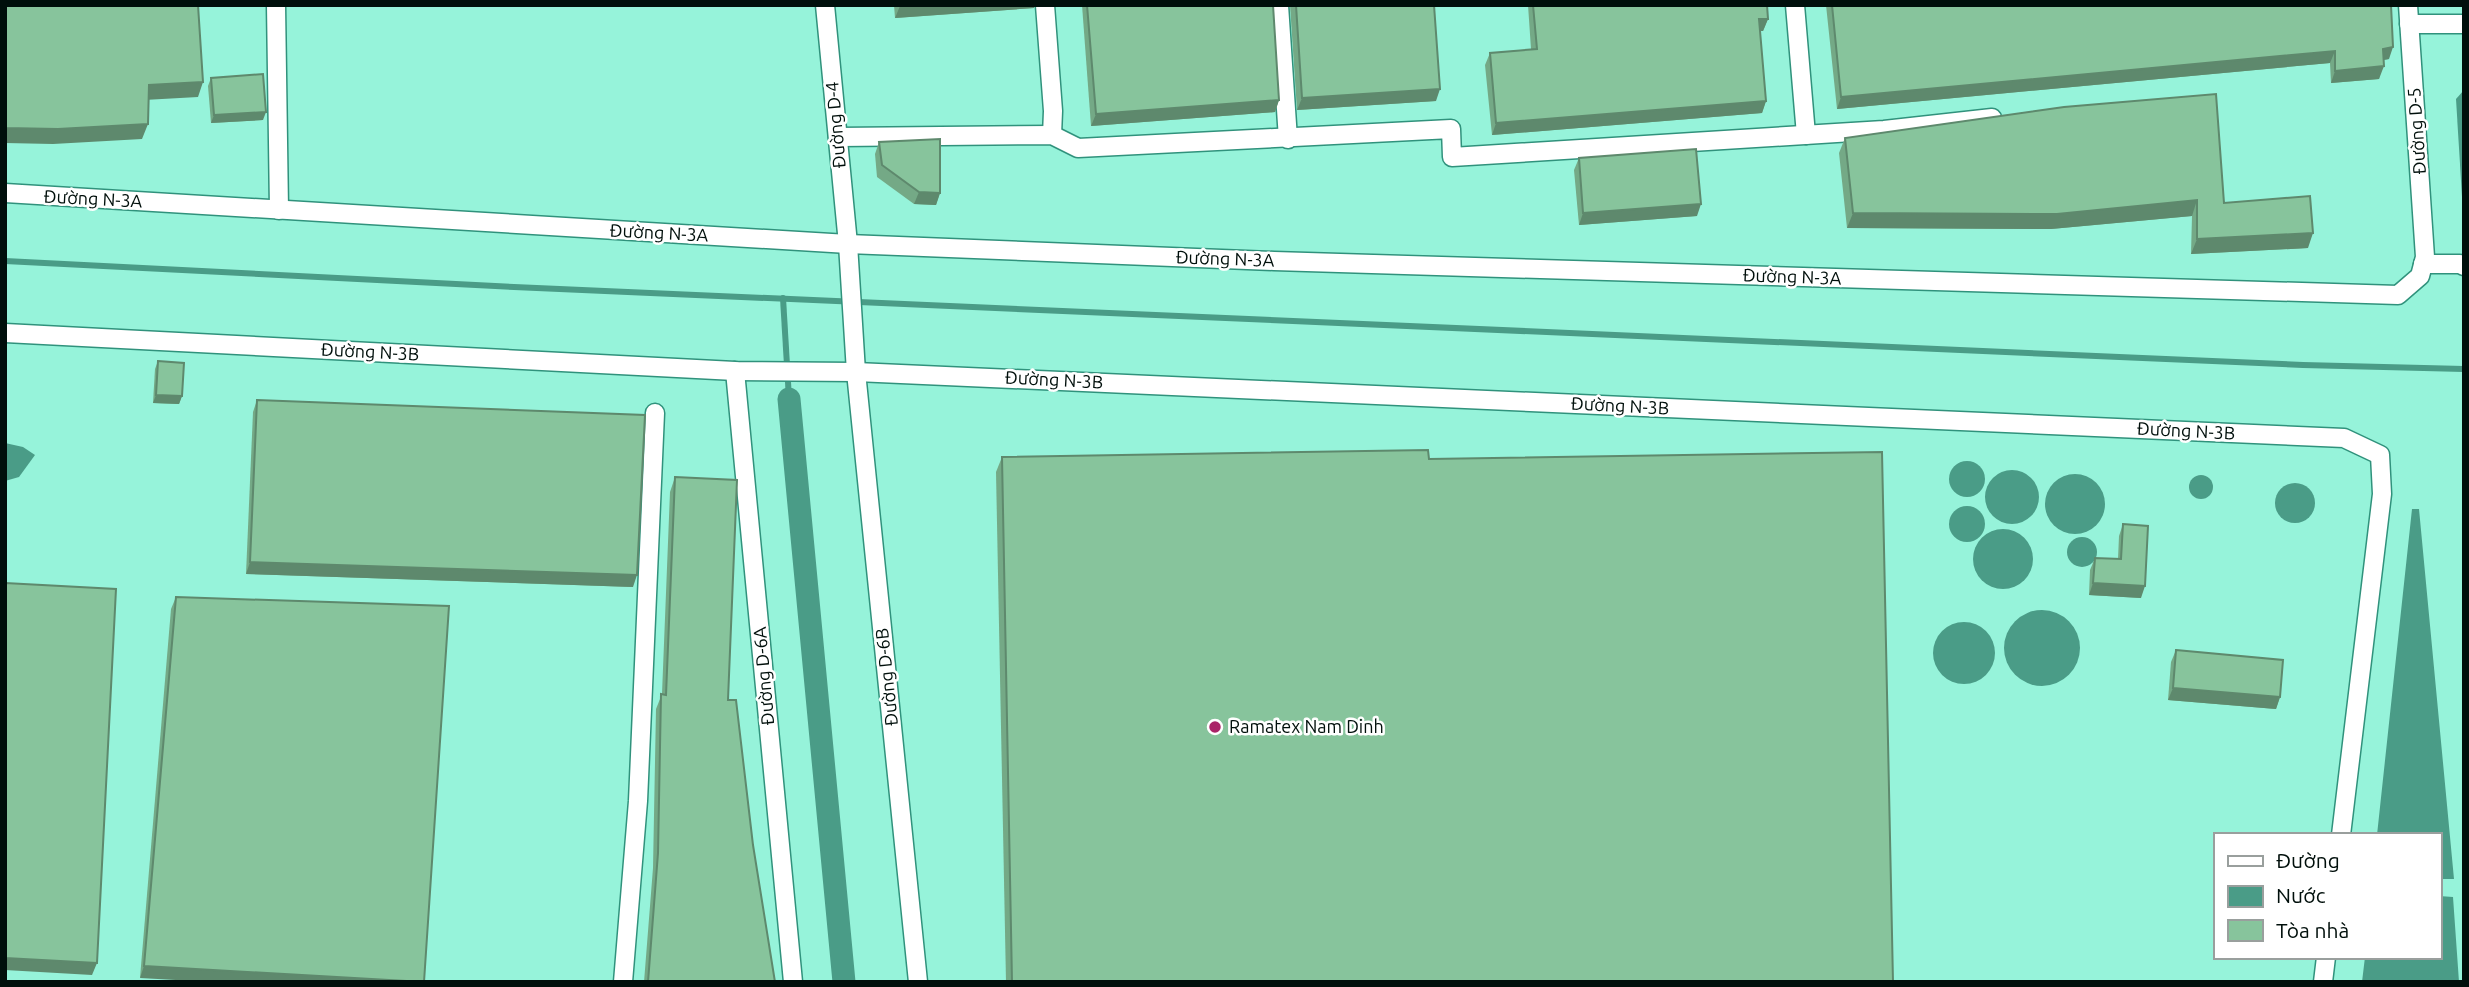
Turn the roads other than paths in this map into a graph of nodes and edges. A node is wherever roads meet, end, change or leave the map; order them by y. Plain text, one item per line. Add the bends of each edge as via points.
1 (276, 5) edge
2 (825, 5) edge
3 (1045, 5) edge
4 (1279, 5) edge
5 (1796, 5) edge
6 (2409, 5) edge
7 (2409, 24) junction
8 (2464, 24) edge
9 (2009, 116) edge
10 (1052, 135) junction
11 (1806, 135) junction
12 (838, 137) junction
13 (1288, 139) junction
14 (5, 193) edge
15 (279, 210) junction
16 (848, 244) junction
17 (2424, 261) junction
18 (2464, 266) edge
19 (853, 325) joint
20 (5, 333) edge
21 (735, 371) junction
22 (856, 372) junction
23 (655, 413) dead end
24 (2341, 833) edge
25 (2326, 959) edge
26 (623, 982) edge
27 (793, 982) edge
28 (918, 982) edge
29 (2323, 982) edge

1 - 15 street
2 - 12 street, Đường D-4
3 - 10 street
4 - 13 street
5 - 11 street
6 - 7 street, Đường D-5
7 - 8 street
7 - 17 street, Đường D-5
9 - 11 street
10 - 12 street
10 - 13 street via 1078,148
11 - 13 street via 1452,157 1451,129
12 - 16 street, Đường D-4
14 - 15 street, Đường N-3A
15 - 16 street, Đường N-3A
16 - 17 street, Đường N-3A via 2379,295 2407,290 2420,276
16 - 19 street, Đường D-4
17 - 18 street
19 - 22 street, Đường D-6B
20 - 21 street, Đường N-3B
21 - 22 street, Đường N-3B
21 - 27 street, Đường D-6A
22 - 24 street, Đường N-3B via 2344,438 2380,455 2382,494
22 - 28 street, Đường D-6B
23 - 26 street via 638,801
25 - 29 street

